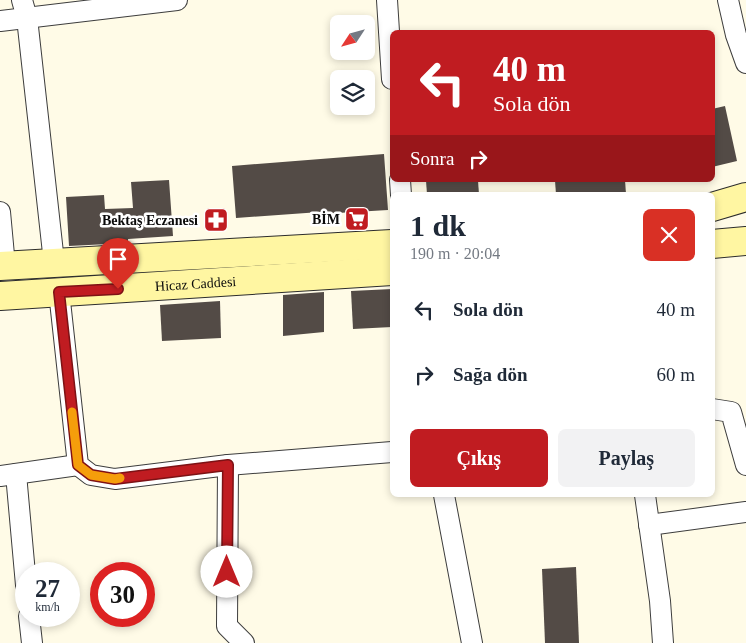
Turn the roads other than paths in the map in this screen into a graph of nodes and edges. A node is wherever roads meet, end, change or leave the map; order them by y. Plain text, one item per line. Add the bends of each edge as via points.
1 (177, 0) edge
2 (387, 0) edge
3 (728, 0) edge
4 (24, 9) edge
5 (0, 21) edge
6 (390, 47) edge
7 (746, 63) edge
8 (746, 197) edge
9 (715, 205) edge
10 (0, 212) edge
11 (746, 241) edge
12 (390, 244) edge
13 (715, 244) edge
14 (54, 262) junction
15 (2, 266) edge
16 (390, 271) edge
17 (59, 292) junction
18 (0, 296) edge
19 (715, 410) edge
20 (390, 452) edge
21 (78, 465) junction
22 (228, 465) junction
23 (746, 465) edge
24 (8, 475) edge
25 (444, 497) edge
26 (645, 497) edge
27 (746, 512) edge
28 (649, 525) junction
29 (22, 562) edge
30 (30, 627) edge
31 (32, 643) edge
32 (244, 643) edge
33 (472, 643) edge
34 (663, 643) edge

1 - 4 street
2 - 6 street
3 - 7 street
4 - 5 street
4 - 14 street
8 - 9 main road
10 - 15 street
11 - 13 main road
12 - 14 main road, Hicaz Caddesi
14 - 15 main road, Hicaz Caddesi
16 - 17 main road, Hicaz Caddesi
17 - 18 main road, Hicaz Caddesi
17 - 21 street
19 - 23 street via 730,412
20 - 22 street
21 - 22 street via 91,475 115,479
21 - 24 street
22 - 32 street via 227,626
24 - 29 street
25 - 33 street
26 - 28 street
27 - 28 street
28 - 34 street
30 - 31 street

